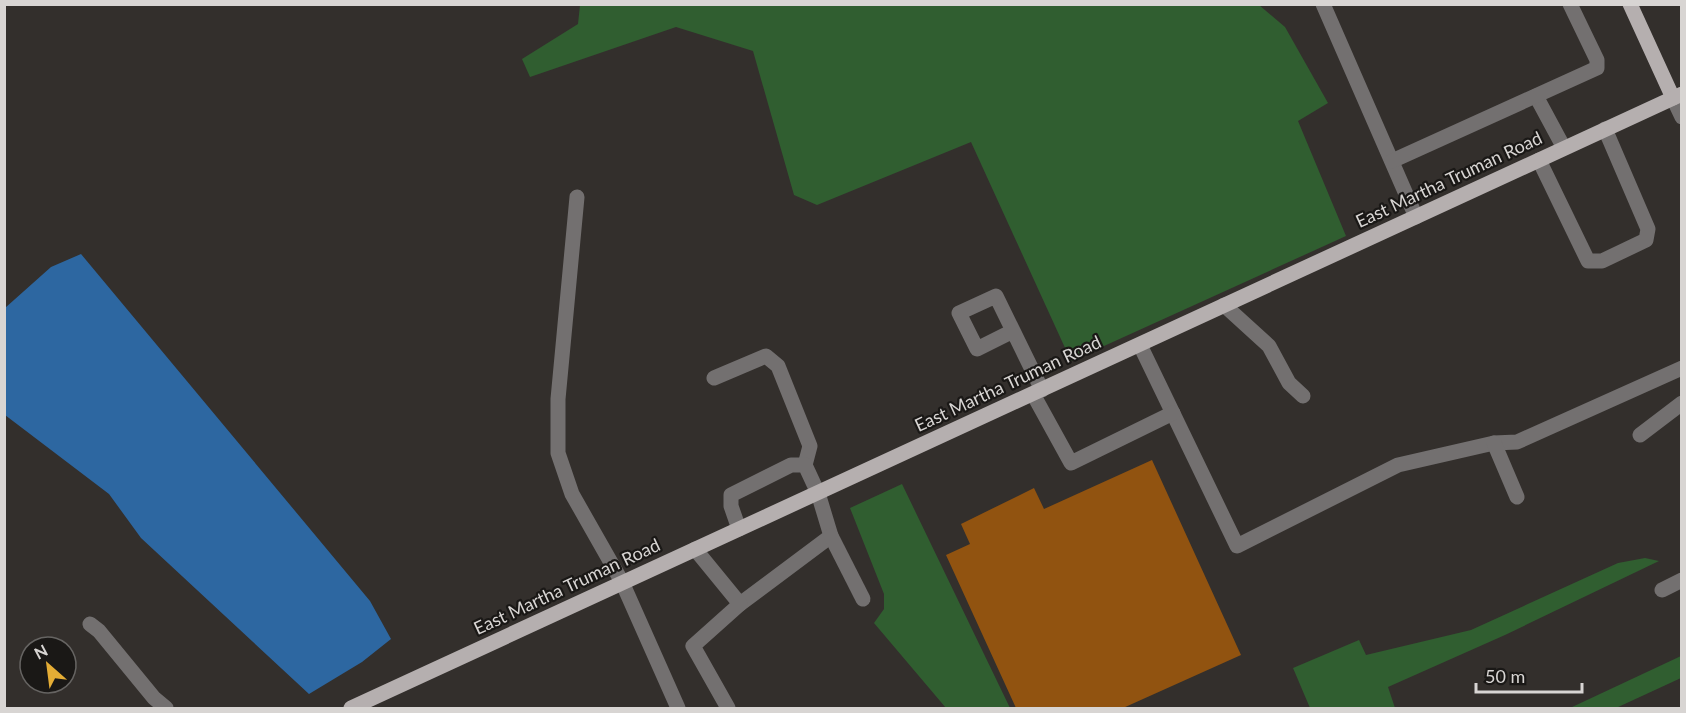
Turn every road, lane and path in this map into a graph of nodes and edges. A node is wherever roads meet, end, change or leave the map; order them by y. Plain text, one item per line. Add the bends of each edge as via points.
1 (1323, 4) edge
2 (1570, 4) edge
3 (1630, 4) edge
4 (1536, 96) junction
5 (1677, 96) edge
6 (1682, 117) edge
7 (1605, 129) junction
8 (1564, 148) junction
9 (1539, 160) junction
10 (1392, 161) junction
11 (577, 197) dead end
12 (1416, 217) junction
13 (1224, 305) junction
14 (1013, 331) dead end
15 (1140, 345) junction
16 (1682, 368) edge
17 (714, 378) dead end
18 (1038, 392) junction
19 (1303, 396) dead end
20 (1682, 403) edge
21 (1173, 413) junction
22 (1640, 435) dead end
23 (1494, 443) junction
24 (805, 465) junction
25 (818, 493) junction
26 (1517, 497) dead end
27 (739, 529) junction
28 (831, 536) junction
29 (695, 549) junction
30 (1682, 580) edge
31 (622, 582) junction
32 (1662, 590) dead end
33 (863, 599) dead end
34 (740, 604) junction
35 (90, 624) dead end
36 (166, 708) edge
37 (351, 708) edge
38 (678, 708) edge
39 (728, 708) edge

1 - 10 street
2 - 4 street via 1597,60 1597,68
3 - 5 main road
4 - 8 street
4 - 10 street
5 - 6 street
5 - 7 main road, East Martha Truman Road
7 - 8 main road, East Martha Truman Road
7 - 9 street via 1648,230 1646,240 1602,261 1587,261
8 - 9 main road, East Martha Truman Road
9 - 12 main road, East Martha Truman Road
10 - 12 street
11 - 31 street via 558,399 558,453 572,494
12 - 13 main road, East Martha Truman Road
13 - 15 main road, East Martha Truman Road
13 - 19 street via 1269,346 1288,383
14 - 18 street
15 - 18 main road, East Martha Truman Road
15 - 21 street
16 - 23 street via 1516,442
17 - 24 street via 766,356 778,366 810,446
18 - 21 street via 1071,463
18 - 25 main road, East Martha Truman Road
20 - 22 street
21 - 23 street via 1237,546 1398,465
23 - 26 street
24 - 25 street
24 - 27 street via 790,465 732,495 731,506
25 - 27 main road, East Martha Truman Road
25 - 28 street
27 - 29 main road, East Martha Truman Road
28 - 33 street
28 - 34 street
29 - 31 main road, East Martha Truman Road
29 - 34 street
30 - 32 street
31 - 37 main road, East Martha Truman Road
31 - 38 street
34 - 39 street via 693,646
35 - 36 street

